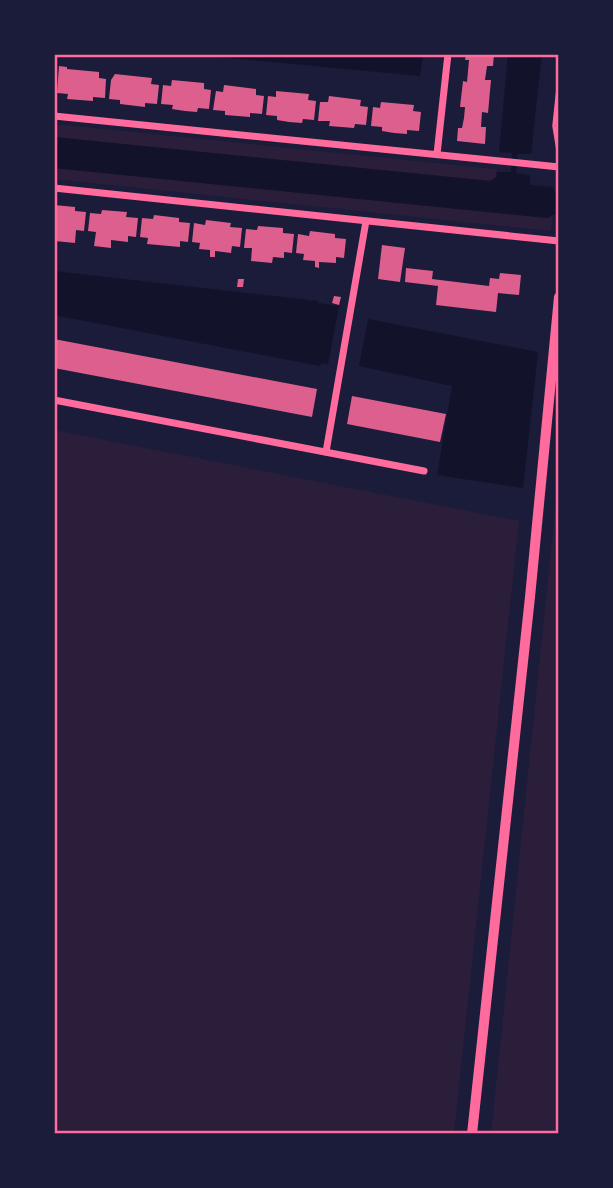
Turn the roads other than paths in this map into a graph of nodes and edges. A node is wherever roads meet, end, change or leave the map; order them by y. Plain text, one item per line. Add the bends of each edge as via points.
1 (448, 54) edge
2 (54, 116) edge
3 (437, 154) junction
4 (559, 167) edge
5 (54, 188) edge
6 (366, 221) junction
7 (559, 241) edge
8 (559, 297) edge
9 (54, 400) edge
10 (326, 452) junction
11 (425, 471) dead end
12 (472, 1134) edge

1 - 3 street
2 - 3 street
3 - 4 street
5 - 6 street
6 - 7 street
6 - 10 street
8 - 12 street
9 - 10 street
10 - 11 street

